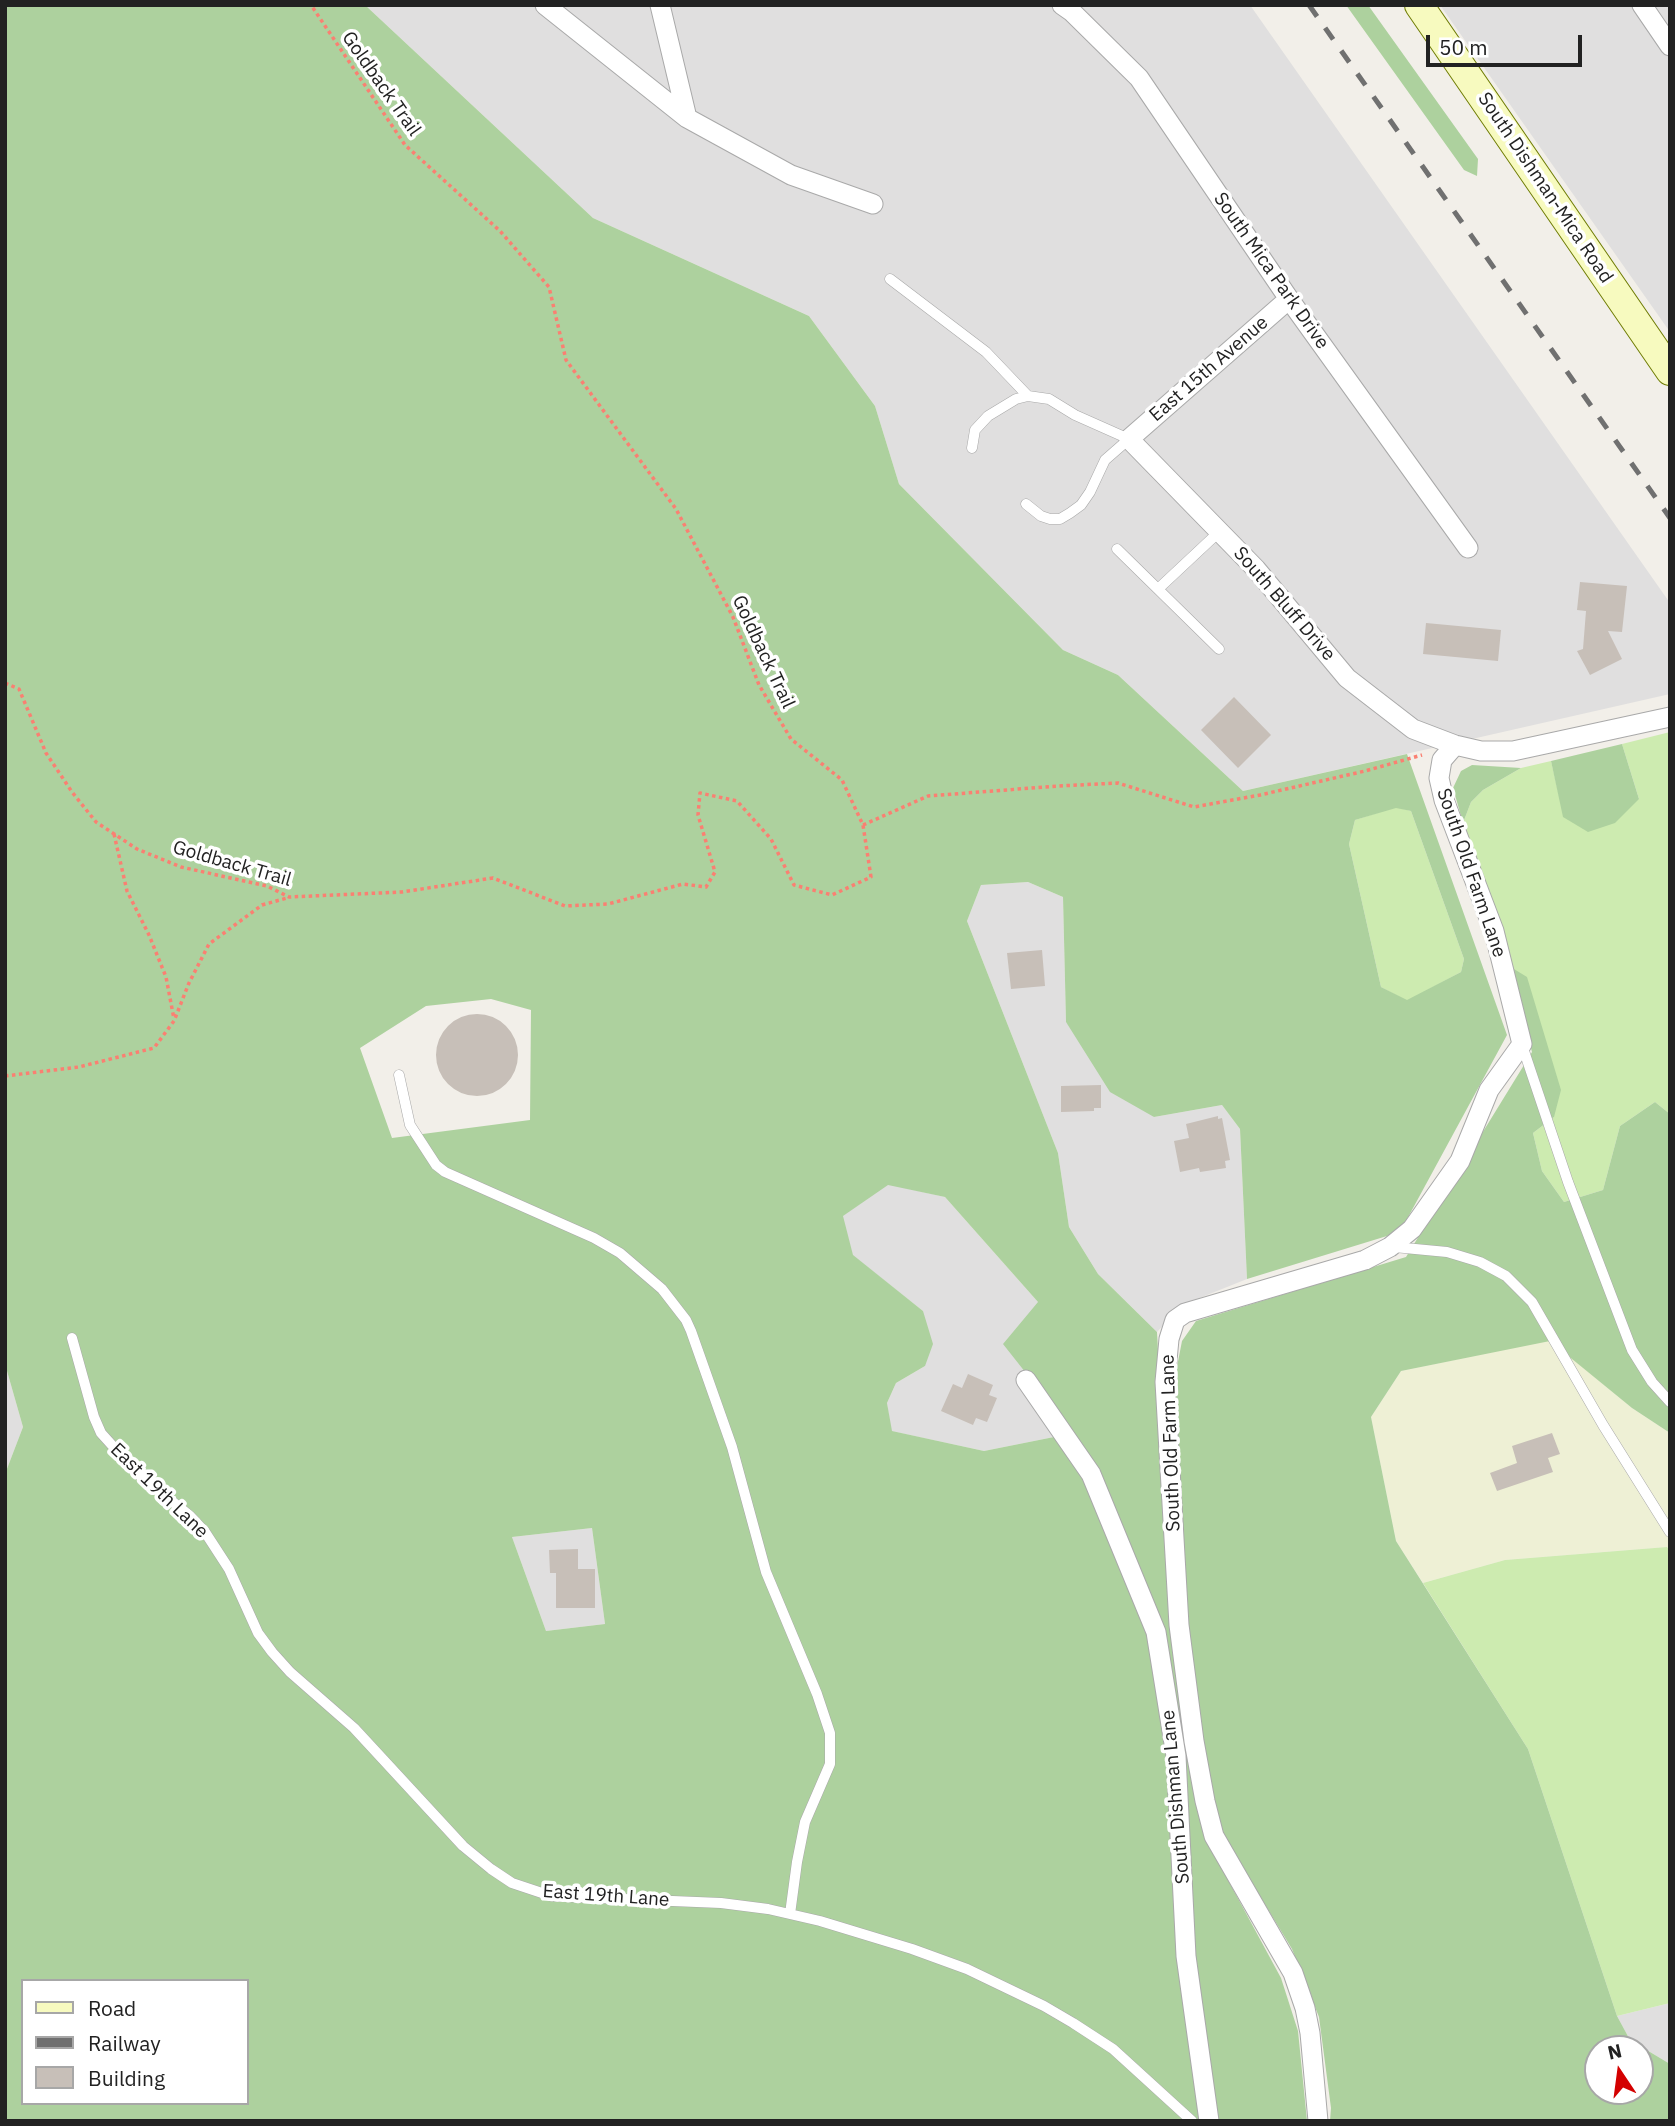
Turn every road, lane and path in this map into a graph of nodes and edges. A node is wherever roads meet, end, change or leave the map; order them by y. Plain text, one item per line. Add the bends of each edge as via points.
1 (311, 5) edge
2 (545, 5) edge
3 (660, 5) edge
4 (1062, 5) edge
5 (1419, 5) edge
6 (1642, 5) edge
7 (1670, 46) edge
8 (687, 118) junction
9 (873, 204) dead end
10 (890, 279) dead end
11 (1289, 299) junction
12 (1670, 371) edge
13 (1028, 396) junction
14 (1129, 439) junction
15 (972, 448) dead end
16 (1026, 503) dead end
17 (1220, 531) junction
18 (1468, 548) dead end
19 (1117, 549) dead end
20 (1158, 589) junction
21 (1219, 649) dead end
22 (5, 683) edge
23 (1670, 717) edge
24 (1455, 745) junction
25 (863, 825) junction
26 (113, 833) junction
27 (289, 897) junction
28 (174, 1021) junction
29 (1522, 1044) junction
30 (398, 1075) dead end
31 (5, 1076) edge
32 (1390, 1247) junction
33 (72, 1338) dead end
34 (1026, 1380) dead end
35 (1670, 1402) edge
36 (1670, 1532) edge
37 (790, 1914) junction
38 (1192, 2121) edge
39 (1209, 2121) edge
40 (1318, 2121) edge

1 - 25 path, Goldback Trail via 405,145 500,231 550,287 566,360 676,509 733,617 759,685 791,739 842,780
2 - 8 street
3 - 8 street
4 - 11 street, South Mica Park Drive via 1139,78
5 - 12 main road, South Dishman-Mica Road
6 - 7 street
8 - 9 street via 791,175
10 - 13 lane via 986,352
11 - 14 street, East 15th Avenue
11 - 18 street, South Mica Park Drive
13 - 14 lane via 1049,399
13 - 15 lane via 988,416 975,430
14 - 16 lane via 1105,460 1090,492 1070,513 1050,519
14 - 17 street, South Bluff Drive
17 - 20 lane
17 - 24 street, South Bluff Drive via 1347,678 1413,729
19 - 20 lane
20 - 21 lane
22 - 26 path, Goldback Trail via 19,689 46,753 72,792 96,822
23 - 24 street, South Bluff Drive via 1513,751
24 - 25 path via 1260,796 1194,807 1118,783 928,796
24 - 29 street, South Old Farm Lane via 1442,760 1438,778 1494,931
25 - 27 path, Goldback Trail via 871,877 832,895 793,885 771,839 737,802 700,793 698,815 715,872 706,887 683,884 608,904 565,906 493,878 402,892
26 - 27 path, Goldback Trail via 137,849 181,867 267,886
26 - 28 path via 127,891 166,977
27 - 28 path via 262,905 209,944
28 - 31 path via 154,1048 79,1067
29 - 32 street, South Old Farm Lane via 1489,1090 1460,1161 1412,1229
29 - 35 lane via 1632,1350
30 - 37 lane via 410,1125 436,1165 620,1253 662,1289 686,1320 732,1447 766,1572 830,1733 830,1764 805,1822
32 - 36 lane via 1447,1252 1480,1262 1506,1276 1532,1302
32 - 40 street, South Old Farm Lane via 1364,1260 1185,1313 1175,1320 1169,1339 1166,1382 1180,1625 1205,1801 1214,1836 1293,1973 1310,2034
33 - 37 lane, East 19th Lane via 101,1433 137,1473 205,1532 272,1652 354,1728 463,1846 491,1869 512,1883 551,1896 721,1903
34 - 39 street, South Dishman Lane via 1091,1474 1156,1632 1176,1756 1186,1956
37 - 38 lane, East 19th Lane via 912,1949 1044,2006 1113,2049

